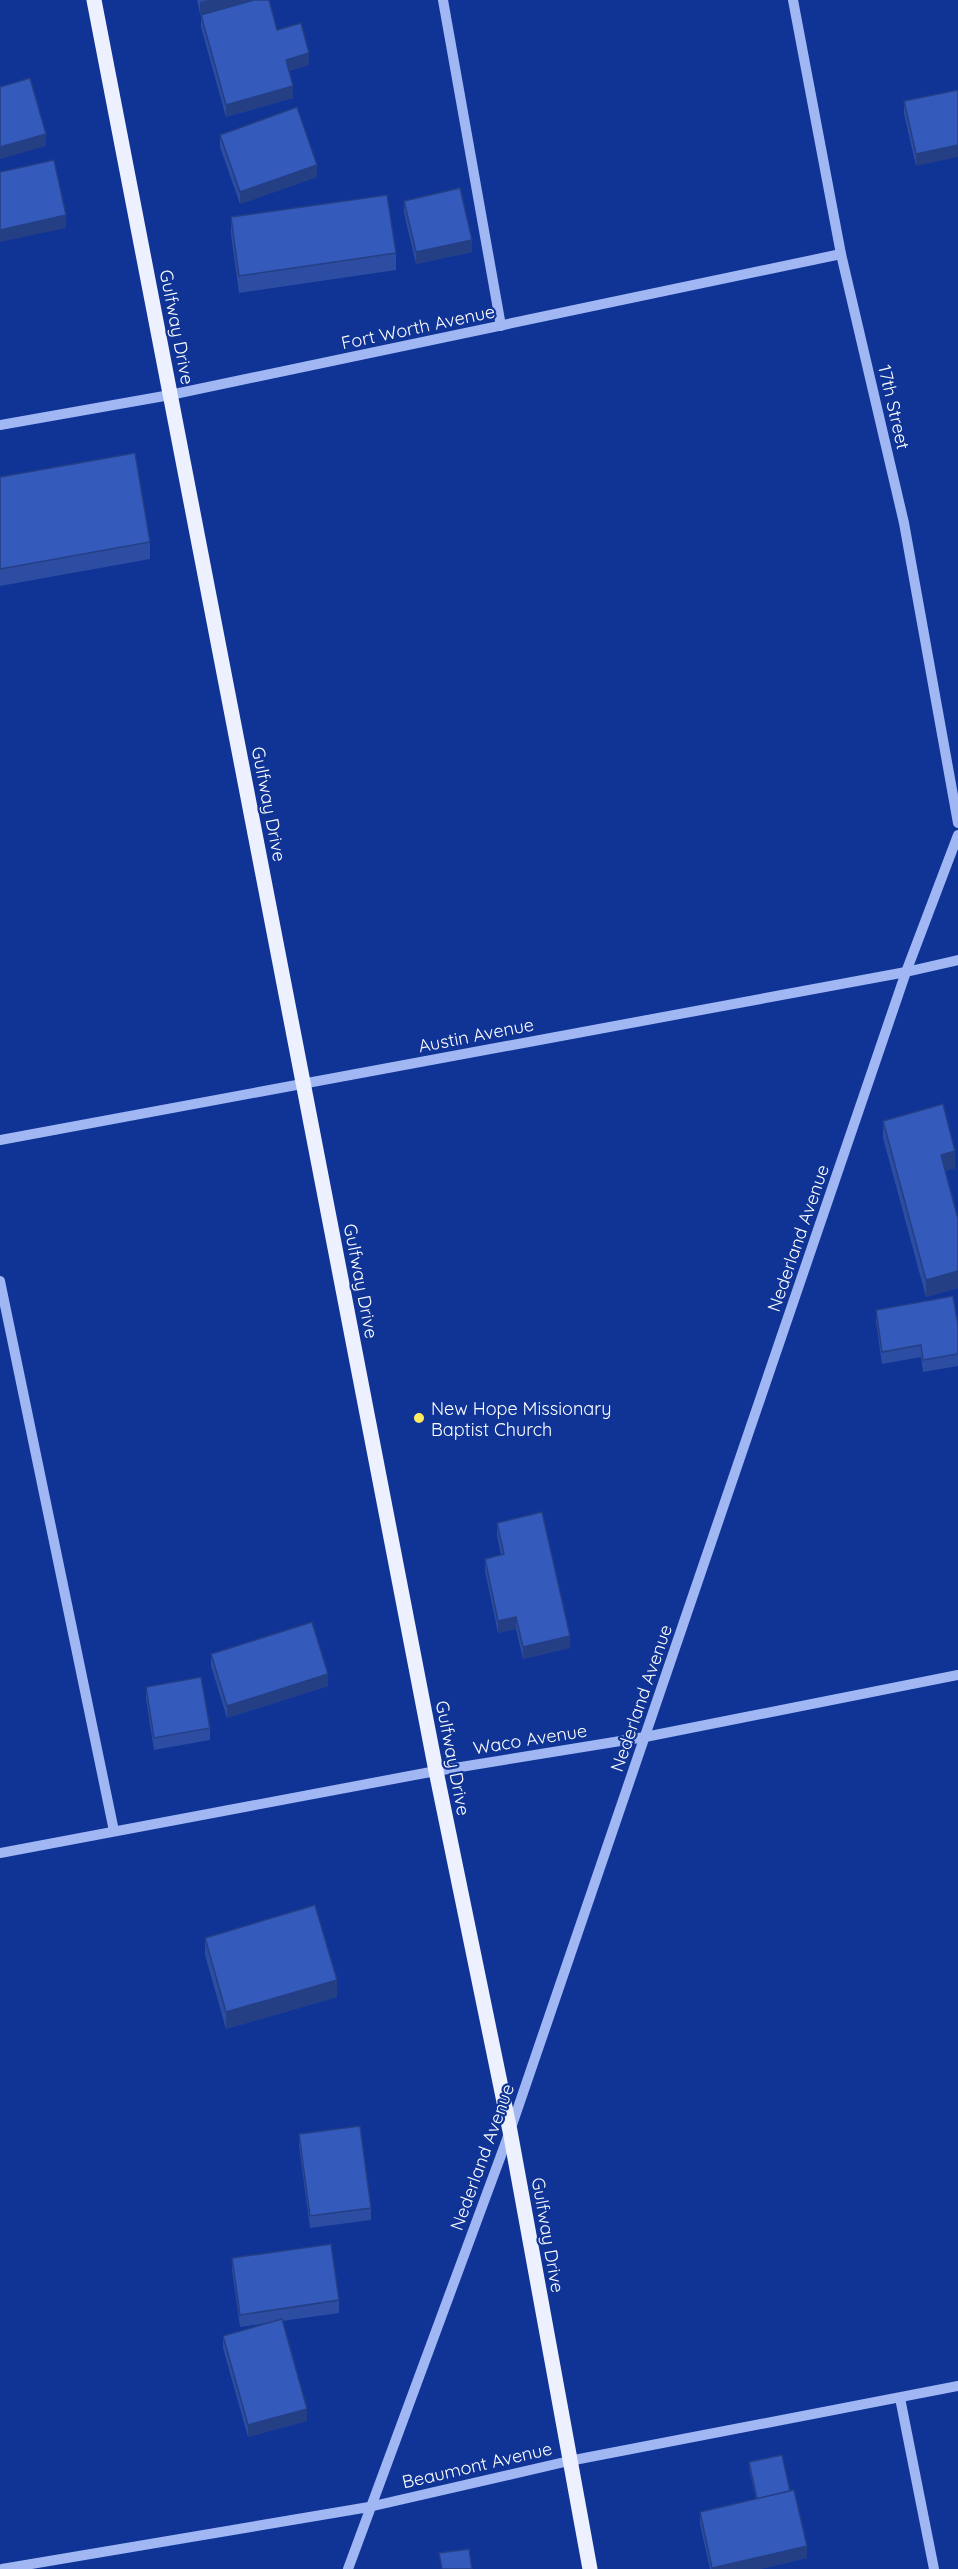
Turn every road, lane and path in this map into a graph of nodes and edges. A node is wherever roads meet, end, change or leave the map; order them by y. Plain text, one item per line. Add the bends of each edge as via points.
1 (94, 0) edge
2 (443, 0) edge
3 (793, 0) edge
4 (841, 254) junction
5 (501, 326) junction
6 (170, 396) junction
7 (0, 425) edge
8 (958, 823) edge
9 (958, 835) edge
10 (958, 960) edge
11 (906, 972) junction
12 (303, 1084) junction
13 (0, 1140) edge
14 (0, 1281) edge
15 (958, 1675) edge
16 (645, 1737) junction
17 (436, 1771) junction
18 (114, 1831) junction
19 (0, 1853) edge
20 (510, 2131) junction
21 (958, 2386) edge
22 (900, 2398) junction
23 (569, 2461) junction
24 (369, 2507) junction
25 (2, 2569) edge
26 (348, 2569) edge
27 (590, 2569) edge
28 (934, 2569) edge

1 - 6 main road, Gulfway Drive
2 - 5 street
3 - 4 street, 17th Street
4 - 5 street, Fort Worth Avenue
4 - 8 street, 17th Street via 904,523
5 - 6 street, Fort Worth Avenue
6 - 7 street, Fort Worth Avenue
6 - 12 main road, Gulfway Drive
9 - 11 street, Nederland Avenue
10 - 11 street, Austin Avenue
11 - 12 street, Austin Avenue
11 - 16 street, Nederland Avenue
12 - 13 street, Austin Avenue
12 - 17 main road, Gulfway Drive
14 - 18 street
15 - 16 street, Waco Avenue
16 - 17 street, Waco Avenue
16 - 20 street, Nederland Avenue
17 - 18 street, Waco Avenue
17 - 20 main road, Gulfway Drive
18 - 19 street, Waco Avenue
20 - 23 main road, Gulfway Drive
20 - 24 street, Nederland Avenue
21 - 22 street, Beaumont Avenue
22 - 23 street, Beaumont Avenue
22 - 28 street
23 - 24 street, Beaumont Avenue
23 - 27 main road, Gulfway Drive
24 - 25 street, Beaumont Avenue
24 - 26 street, Nederland Avenue

